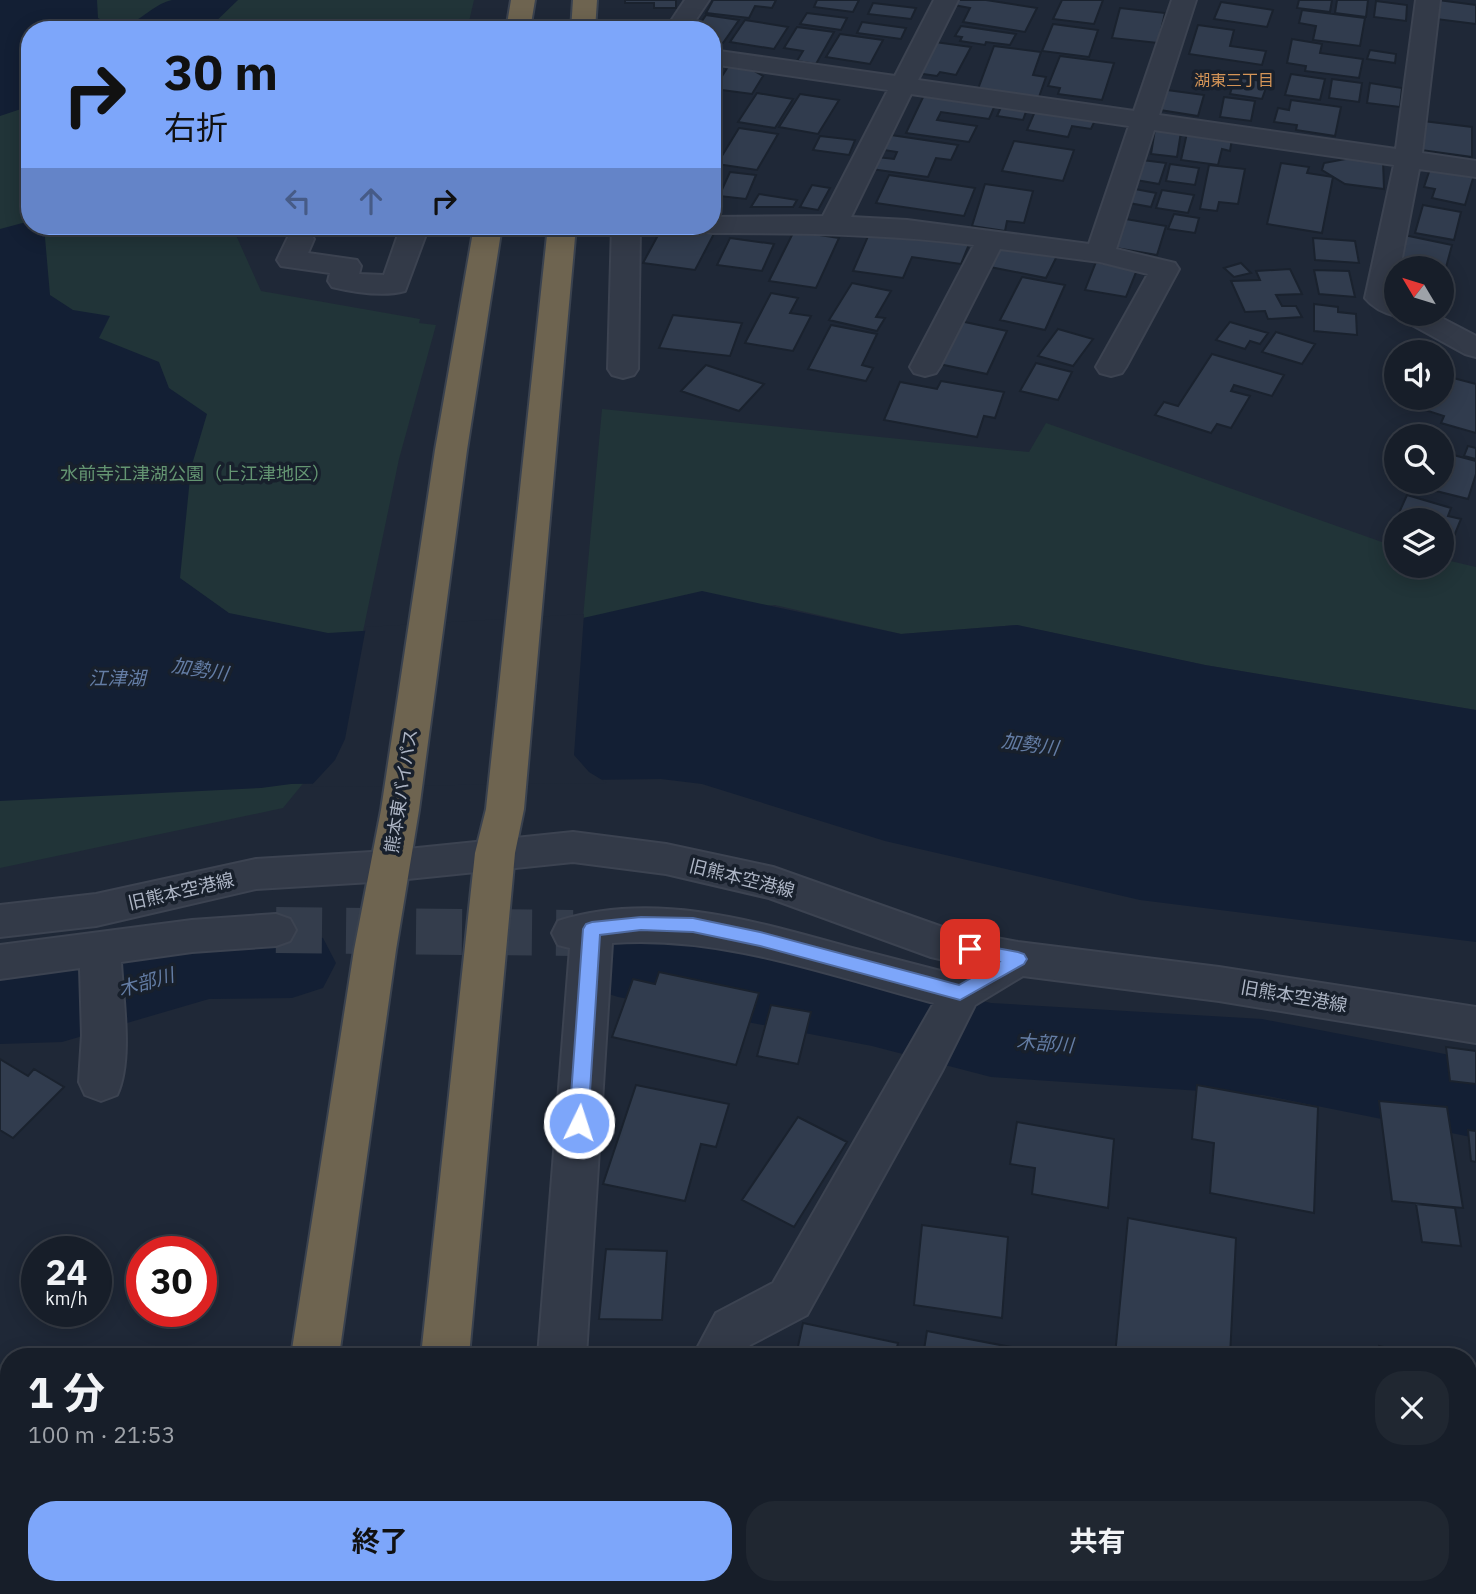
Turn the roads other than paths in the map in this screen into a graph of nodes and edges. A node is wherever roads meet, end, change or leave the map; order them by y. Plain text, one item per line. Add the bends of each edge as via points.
1 (523, 0) edge
2 (585, 0) edge
3 (697, 0) edge
4 (946, 0) edge
5 (1184, 0) edge
6 (1428, 0) edge
7 (520, 21) edge
8 (584, 21) edge
9 (683, 21) edge
10 (721, 58) edge
11 (902, 84) junction
12 (1145, 120) junction
13 (1408, 159) junction
14 (1476, 169) edge
15 (833, 224) junction
16 (721, 225) edge
17 (412, 235) edge
18 (487, 235) edge
19 (561, 235) edge
20 (626, 235) edge
21 (300, 239) dead end
22 (991, 239) junction
23 (1100, 254) junction
24 (1388, 256) edge
25 (1384, 278) edge
26 (1384, 300) edge
27 (1434, 326) edge
28 (1476, 348) edge
29 (1111, 367) dead end
30 (925, 368) dead end
31 (622, 369) dead end
32 (495, 853) junction
33 (388, 866) junction
34 (0, 921) edge
35 (276, 930) tunnel mouth
36 (1018, 959) junction
37 (101, 961) junction
38 (0, 962) edge
39 (960, 993) junction
40 (1476, 1025) edge
41 (101, 1082) dead end
42 (316, 1348) edge
43 (446, 1348) edge
44 (563, 1348) edge
45 (722, 1348) edge

1 - 7 highway
2 - 8 highway
3 - 9 street
4 - 11 street
5 - 12 street
6 - 13 street
10 - 11 street
11 - 12 street
11 - 15 street
12 - 13 street
12 - 23 street
13 - 14 street
13 - 24 street
15 - 16 street
15 - 22 street
17 - 21 street via 395,285 342,281 347,266 291,260
18 - 33 highway, 熊本東バイパス
19 - 32 highway via 506,808
20 - 31 street
22 - 23 street
22 - 30 street
23 - 29 street via 1165,269
25 - 26 street via 1380,298
27 - 28 street
32 - 33 street, 旧熊本空港線
32 - 36 street, 旧熊本空港線 via 573,846 666,859 773,883 946,944
32 - 43 highway
33 - 34 street, 旧熊本空港線 via 256,874 96,910
33 - 42 highway, 熊本東バイパス
35 - 37 street via 192,936
36 - 39 street
36 - 40 street, 旧熊本空港線 via 1219,984
37 - 38 street
37 - 41 street
39 - 44 street via 693,925 641,924 583,931 588,993
39 - 45 street via 790,1299 733,1329

